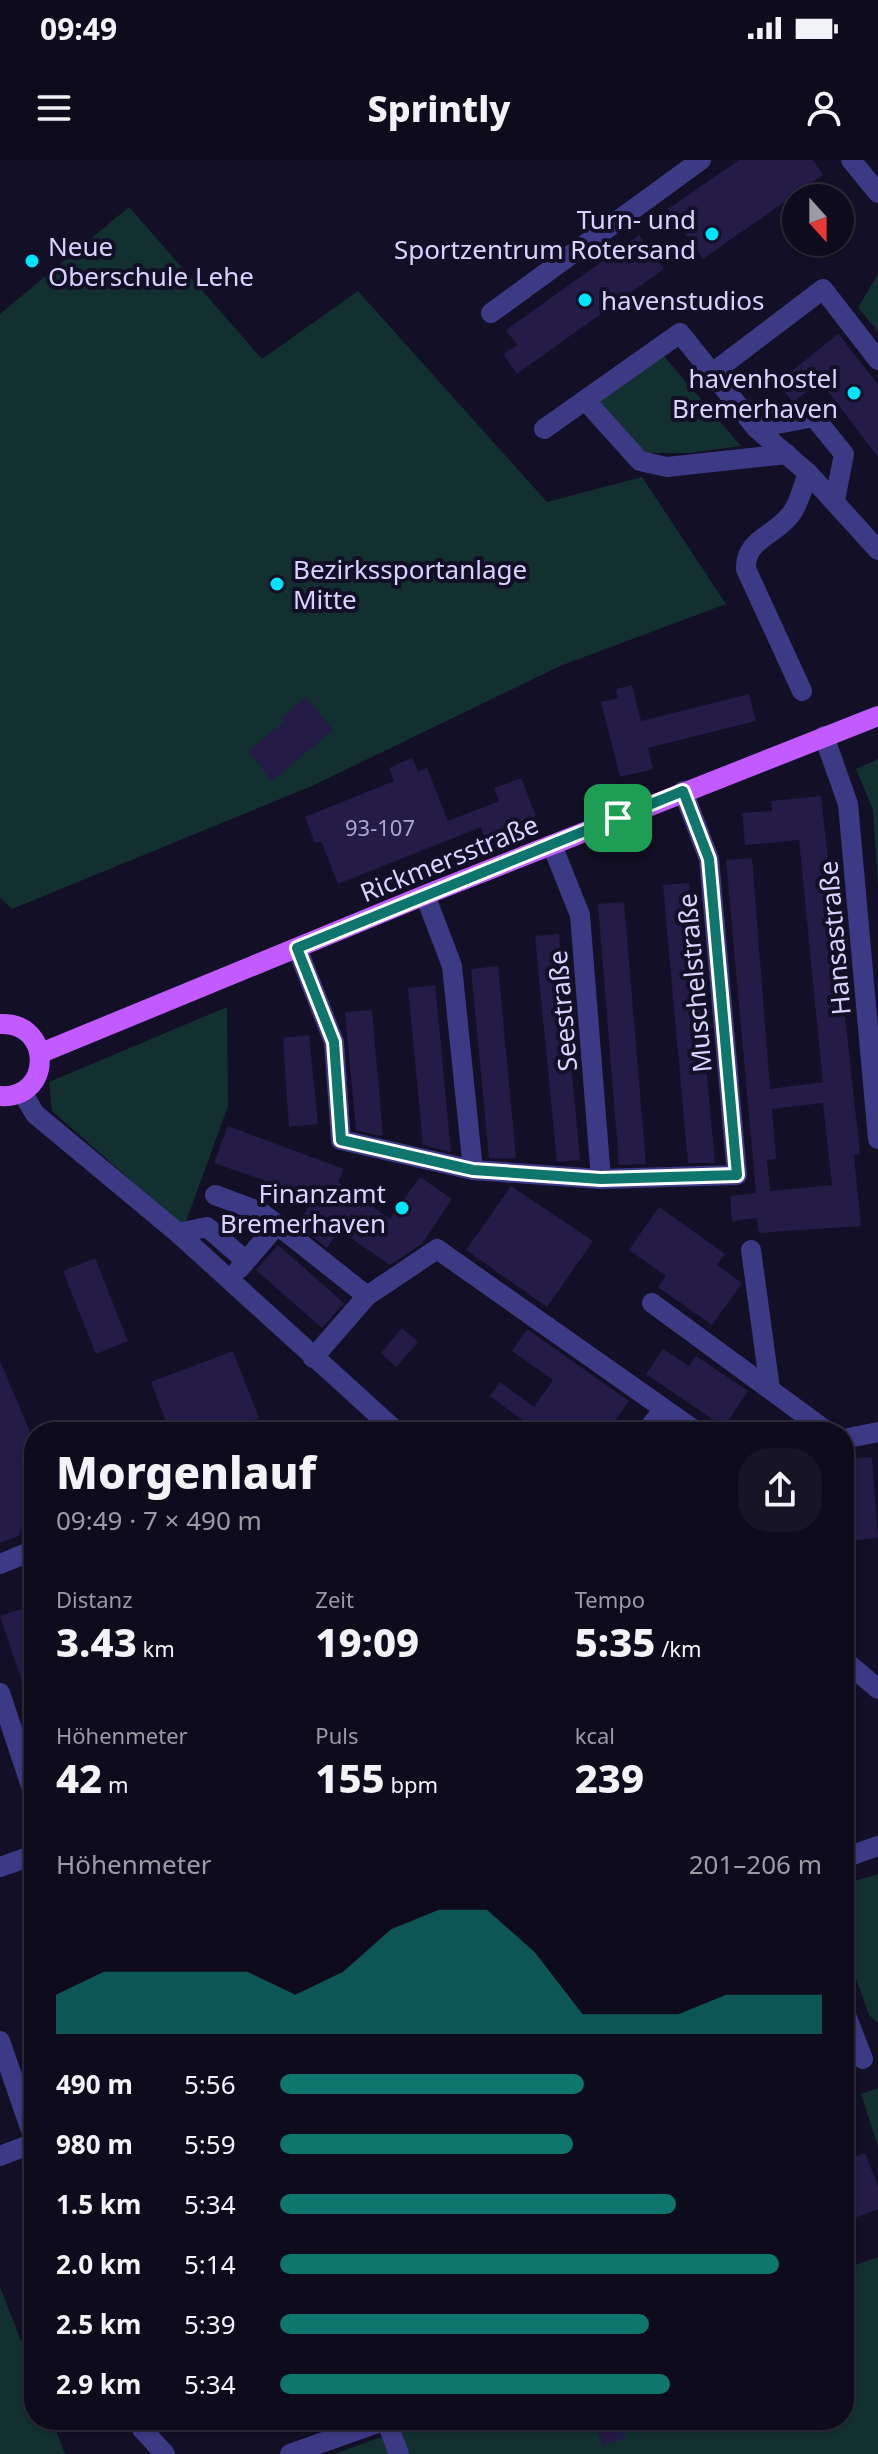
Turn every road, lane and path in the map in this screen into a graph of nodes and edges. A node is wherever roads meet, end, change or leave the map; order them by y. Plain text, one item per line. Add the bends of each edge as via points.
1 (701, 160) edge
2 (851, 160) edge
3 (878, 193) edge
4 (491, 313) dead end
5 (878, 360) edge
6 (711, 374) junction
7 (585, 400) junction
8 (756, 428) junction
9 (544, 429) dead end
10 (787, 454) junction
11 (808, 473) junction
12 (835, 500) junction
13 (878, 550) edge
14 (802, 691) dead end
15 (878, 716) edge
16 (824, 736) junction
17 (683, 791) junction
18 (552, 845) junction
19 (425, 895) junction
20 (297, 948) junction
21 (0, 1024) edge
22 (41, 1053) junction
23 (22, 1092) junction
24 (0, 1096) edge
25 (878, 1139) edge
26 (473, 1170) junction
27 (601, 1179) junction
28 (215, 1195) dead end
29 (277, 1225) junction
30 (178, 1233) junction
31 (751, 1250) dead end
32 (246, 1261) junction
33 (229, 1281) junction
34 (367, 1296) junction
35 (652, 1303) dead end
36 (313, 1358) junction
37 (770, 1389) junction
38 (664, 1409) junction
39 (386, 1422) edge
40 (654, 1422) edge
41 (683, 1422) edge
42 (815, 1422) edge
43 (878, 1432) edge
44 (854, 1437) edge
45 (24, 1554) edge
46 (0, 1564) edge
47 (854, 1669) edge
48 (878, 1689) edge
49 (0, 1693) edge
50 (24, 1765) edge
51 (878, 1846) edge
52 (854, 1854) edge
53 (24, 1859) edge
54 (0, 1867) edge
55 (854, 2036) edge
56 (0, 2041) edge
57 (863, 2059) dead end
58 (24, 2112) edge
59 (24, 2145) edge
60 (0, 2156) edge
61 (143, 2430) edge
62 (358, 2430) edge
63 (390, 2430) edge
64 (165, 2454) edge
65 (290, 2454) edge
66 (399, 2454) edge

1 - 4 street
2 - 3 street
5 - 6 street via 823,289
6 - 7 street via 680,333
6 - 8 street
7 - 9 street
7 - 10 street via 640,461 667,467
8 - 10 street
8 - 12 street via 814,417 844,454
10 - 11 street
11 - 12 street
11 - 14 street via 792,514 745,556 746,569
12 - 13 street
15 - 16 main road, Rickmersstraße
16 - 17 main road, Rickmersstraße
16 - 25 street, Hansastraße via 848,804
17 - 18 main road, Rickmersstraße
17 - 27 street, Muschelstraße via 709,859 737,1175
18 - 19 main road, Rickmersstraße
18 - 27 street, Seestraße via 580,915
19 - 20 main road, Rickmersstraße
19 - 26 street via 452,966
20 - 22 main road, Rickmersstraße
20 - 26 street via 334,1042 341,1140
21 - 22 main road via 25,1029
22 - 23 main road via 39,1073
23 - 24 main road
23 - 30 street via 35,1114
26 - 27 street
28 - 29 street via 261,1212
29 - 32 street
29 - 34 street
30 - 32 street via 207,1227
30 - 33 street
31 - 37 street
32 - 33 street
33 - 36 street
34 - 36 street
34 - 38 street via 437,1249
35 - 37 street
36 - 39 street
37 - 42 street
38 - 40 street
38 - 41 street
43 - 44 street
45 - 46 street
47 - 48 street
49 - 50 street
51 - 52 street
53 - 54 street
55 - 57 street
56 - 58 street
59 - 60 street
61 - 64 street
62 - 65 street
63 - 66 street

